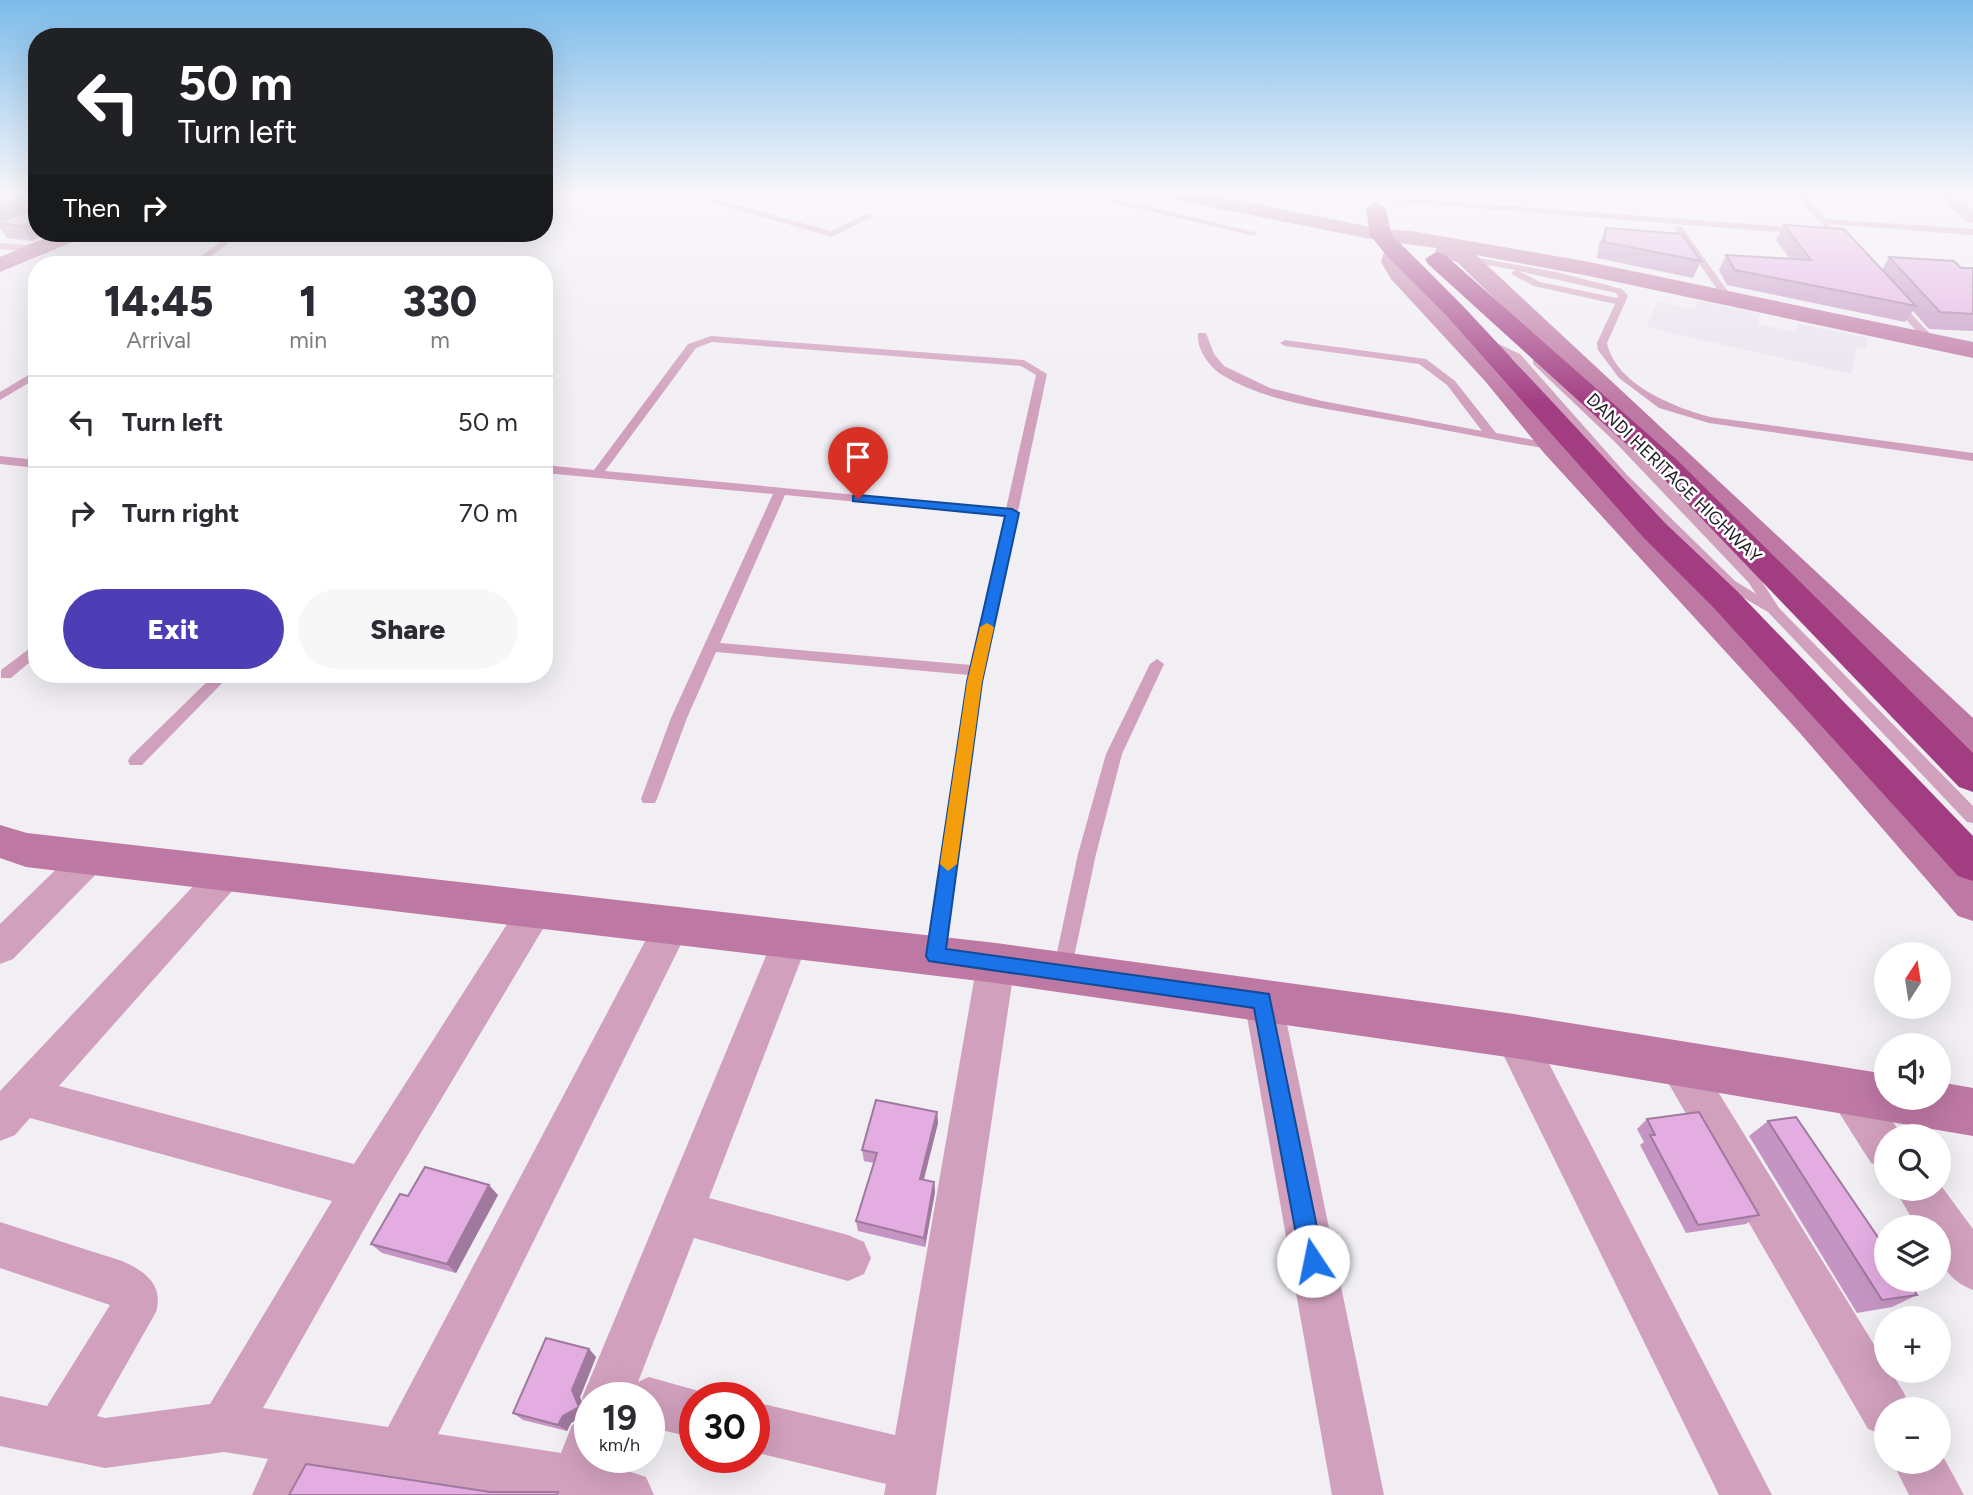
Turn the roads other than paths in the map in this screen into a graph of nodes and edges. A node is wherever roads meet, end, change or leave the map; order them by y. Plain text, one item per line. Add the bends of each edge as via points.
1 (1393, 264) edge
2 (1419, 264) edge
3 (1456, 264) edge
4 (1565, 264) edge
5 (1703, 264) edge
6 (1460, 266) junction
7 (1888, 293) edge
8 (1729, 300) junction
9 (1202, 335) dead end
10 (1481, 340) junction
11 (1932, 342) junction
12 (1284, 343) dead end
13 (1973, 350) edge
14 (28, 379) edge
15 (0, 397) edge
16 (1492, 436) junction
17 (1568, 449) junction
18 (1973, 457) edge
19 (0, 460) edge
20 (28, 463) edge
21 (553, 470) edge
22 (596, 475) junction
23 (780, 492) junction
24 (1012, 513) junction
25 (1774, 611) junction
26 (711, 647) junction
27 (28, 656) edge
28 (1157, 664) dead end
29 (977, 671) junction
30 (6, 674) dead end
31 (215, 683) edge
32 (1973, 740) edge
33 (136, 761) dead end
34 (1973, 778) edge
35 (649, 799) dead end
36 (1973, 817) edge
37 (0, 841) edge
38 (92, 856) junction
39 (1973, 864) edge
40 (228, 872) junction
41 (1973, 903) edge
42 (538, 907) junction
43 (673, 924) junction
44 (791, 939) junction
45 (0, 948) edge
46 (935, 956) junction
47 (996, 963) junction
48 (1062, 972) junction
49 (1263, 1000) junction
50 (1514, 1035) junction
51 (1680, 1066) junction
52 (1846, 1092) junction
53 (11, 1108) edge
54 (1973, 1112) edge
55 (1874, 1131) edge
56 (364, 1188) junction
57 (1925, 1201) edge
58 (683, 1213) junction
59 (0, 1245) edge
60 (848, 1258) dead end
61 (1973, 1267) edge
62 (629, 1382) edge
63 (1878, 1397) edge
64 (224, 1427) junction
65 (18, 1430) edge
66 (770, 1432) edge
67 (303, 1440) junction
68 (402, 1452) junction
69 (574, 1462) edge
70 (597, 1473) edge
71 (1925, 1474) edge
72 (912, 1480) edge
73 (278, 1495) edge
74 (628, 1495) edge
75 (1358, 1495) edge
76 (1746, 1495) edge
77 (1938, 1495) edge

1 - 17 street
2 - 10 highway
3 - 6 highway, DANDI HERITAGE HIGHWAY
4 - 8 street
5 - 8 lane
6 - 18 lane via 1509,266 1537,284 1621,302 1602,351 1654,402 1673,410 1709,420
6 - 25 lane via 1451,280 1456,286 1619,440 1754,580
6 - 32 street via 1643,423
6 - 34 highway, DANDI HERITAGE HIGHWAY via 1666,465
7 - 11 lane
8 - 11 street
9 - 16 lane via 1214,363 1257,387
10 - 17 highway
10 - 25 lane via 1516,356 1623,478 1730,584
11 - 13 street
12 - 16 lane via 1422,361 1451,383
14 - 15 lane
16 - 17 lane
17 - 39 highway
17 - 41 street
19 - 20 lane
21 - 22 lane
22 - 23 lane
22 - 24 lane via 700,341 1024,363 1042,373
23 - 24 lane
23 - 26 lane
24 - 29 lane
25 - 36 lane
26 - 29 lane
26 - 35 lane
27 - 30 lane
28 - 48 lane via 1114,754
29 - 46 lane
31 - 33 lane
37 - 38 street via 26,850
38 - 40 street
38 - 45 street
40 - 42 street
40 - 53 street
42 - 43 street
42 - 56 street
43 - 44 street
43 - 68 street
44 - 46 street
44 - 58 street
46 - 47 street
47 - 48 street
47 - 72 street
48 - 49 street
49 - 50 street
49 - 75 street
50 - 51 street
50 - 76 street
51 - 52 street
51 - 63 street
52 - 54 street
52 - 55 street
53 - 56 street
56 - 64 street
57 - 61 street
58 - 60 street
58 - 62 street
59 - 65 street via 122,1284 137,1298 133,1312
64 - 65 street via 105,1443
64 - 67 street
66 - 72 street
67 - 68 street
67 - 73 street
68 - 69 street
70 - 74 street
71 - 77 street

